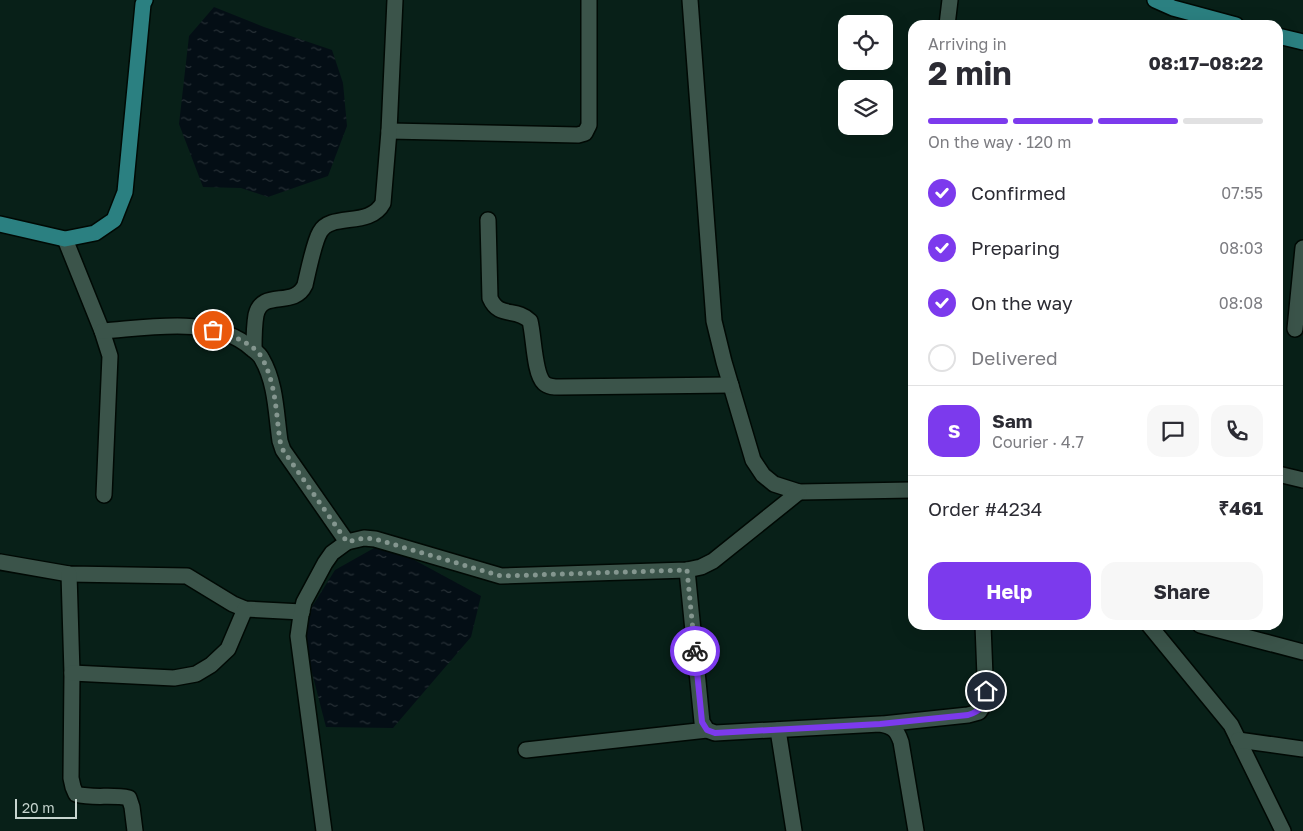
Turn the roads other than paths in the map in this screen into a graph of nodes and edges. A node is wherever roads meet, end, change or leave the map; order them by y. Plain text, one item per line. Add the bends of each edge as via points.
1 (395, 0) edge
2 (589, 0) edge
3 (690, 0) edge
4 (950, 0) edge
5 (1155, 0) edge
6 (143, 1) edge
7 (948, 20) edge
8 (1217, 20) edge
9 (1283, 37) edge
10 (1303, 42) edge
11 (389, 131) junction
12 (488, 220) dead end
13 (0, 224) edge
14 (65, 239) junction
15 (1303, 248) edge
16 (1294, 329) dead end
17 (102, 331) junction
18 (254, 350) junction
19 (731, 385) junction
20 (1283, 475) edge
21 (1303, 480) edge
22 (908, 490) edge
23 (799, 492) junction
24 (104, 495) dead end
25 (347, 542) junction
26 (0, 562) edge
27 (687, 570) junction
28 (69, 574) junction
29 (245, 609) junction
30 (302, 612) junction
31 (983, 630) edge
32 (1154, 630) edge
33 (1219, 630) edge
34 (1303, 652) edge
35 (72, 672) junction
36 (880, 724) junction
37 (707, 730) junction
38 (778, 730) junction
39 (1238, 740) junction
40 (1303, 749) edge
41 (526, 750) dead end
42 (135, 831) edge
43 (324, 831) edge
44 (794, 831) edge
45 (916, 831) edge
46 (1283, 831) edge

1 - 11 street
2 - 11 street via 589,125 585,133 578,136
3 - 19 street via 714,321
4 - 7 street
5 - 8 main road
6 - 14 main road via 125,192 114,220 96,233
9 - 10 main road
11 - 18 street via 383,203 379,210 371,215 325,225 319,233 301,293 267,300 260,306 256,314
12 - 19 street via 490,298 499,310 525,316 530,321 538,373 543,383 560,388
13 - 14 main road
14 - 17 street
15 - 16 street
17 - 18 street via 200,327 226,333
17 - 24 street via 110,356
18 - 25 street via 262,357 271,381 283,450
19 - 23 street via 758,468 774,484
20 - 21 street
22 - 23 street
23 - 27 street via 713,561
25 - 27 street via 375,539 501,576
25 - 30 street via 325,562
26 - 28 street
27 - 37 street via 702,722
28 - 29 street via 186,576
28 - 35 street
29 - 30 street
29 - 35 street via 228,649 211,666 196,674 174,678
30 - 43 street via 298,636
31 - 36 street via 986,702 979,712
32 - 39 street via 1230,725
33 - 34 street
35 - 42 street via 73,787 76,794 86,797 128,798
36 - 38 street
36 - 45 street via 891,726 900,737
37 - 38 street via 715,733
37 - 41 street
38 - 44 street
39 - 40 street
39 - 46 street

